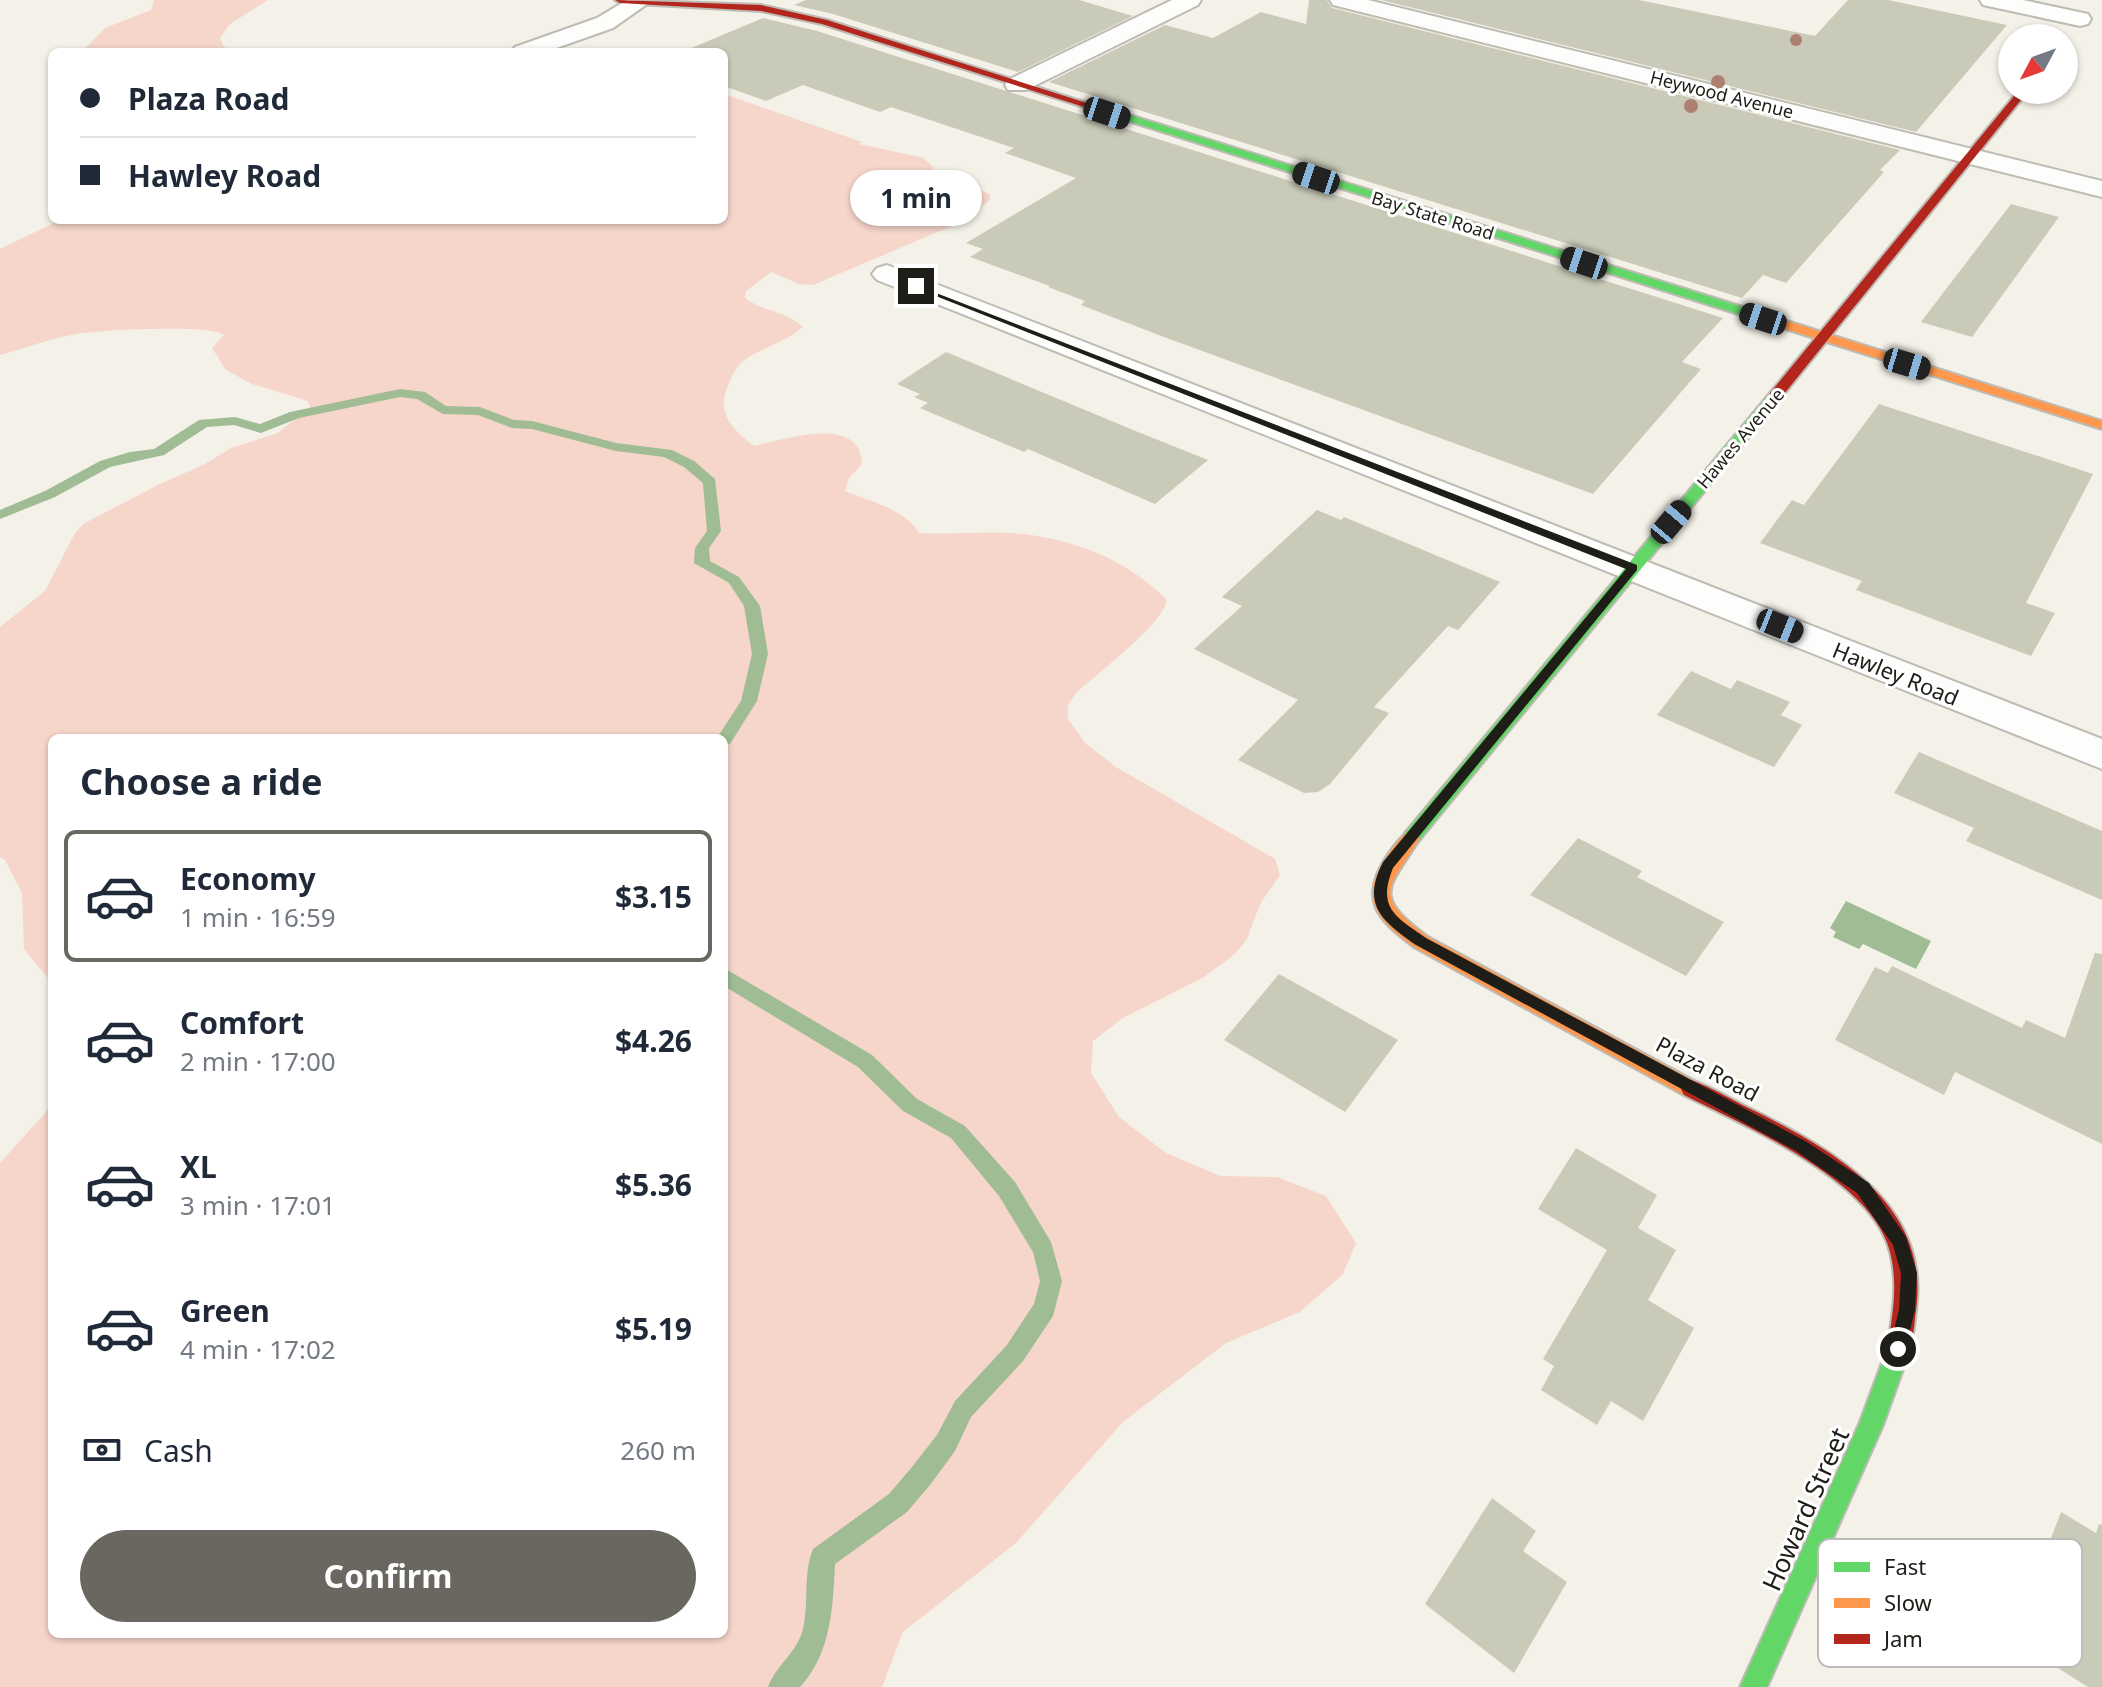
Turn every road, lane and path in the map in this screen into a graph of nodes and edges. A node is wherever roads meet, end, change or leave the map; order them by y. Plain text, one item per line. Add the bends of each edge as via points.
1 (1190, 0) edge
2 (1341, 0) edge
3 (1991, 0) edge
4 (2094, 0) edge
5 (629, 1) edge
6 (2080, 19) junction
7 (2076, 24) edge
8 (535, 48) edge
9 (1017, 85) junction
10 (2013, 104) edge
11 (1972, 157) junction
12 (2102, 189) edge
13 (887, 274) dead end
14 (1823, 338) junction
15 (2102, 425) edge
16 (1633, 568) junction
17 (2102, 755) edge
18 (1381, 903) joint
19 (1898, 1349) joint
20 (1820, 1539) edge
21 (1818, 1543) edge
22 (1753, 1687) edge

1 - 9 street
2 - 11 street, Heywood Avenue
3 - 6 street
4 - 6 street
5 - 8 street via 599,26
5 - 9 street, Bay State Road via 788,13
6 - 7 street
9 - 14 street, Bay State Road
10 - 11 street, Hawes Avenue
11 - 12 street, Heywood Avenue
11 - 14 street, Hawes Avenue
13 - 16 street, Hawley Road
14 - 15 street, Bay State Road
14 - 16 street, Hawes Avenue
16 - 17 street, Hawley Road
16 - 18 street, Hawes Avenue via 1388,866 1378,889
18 - 19 street, Plaza Road via 1394,923 1421,942 1802,1146 1863,1188 1901,1242 1909,1273
19 - 20 street, Howard Street via 1882,1401
21 - 22 street, Howard Street

